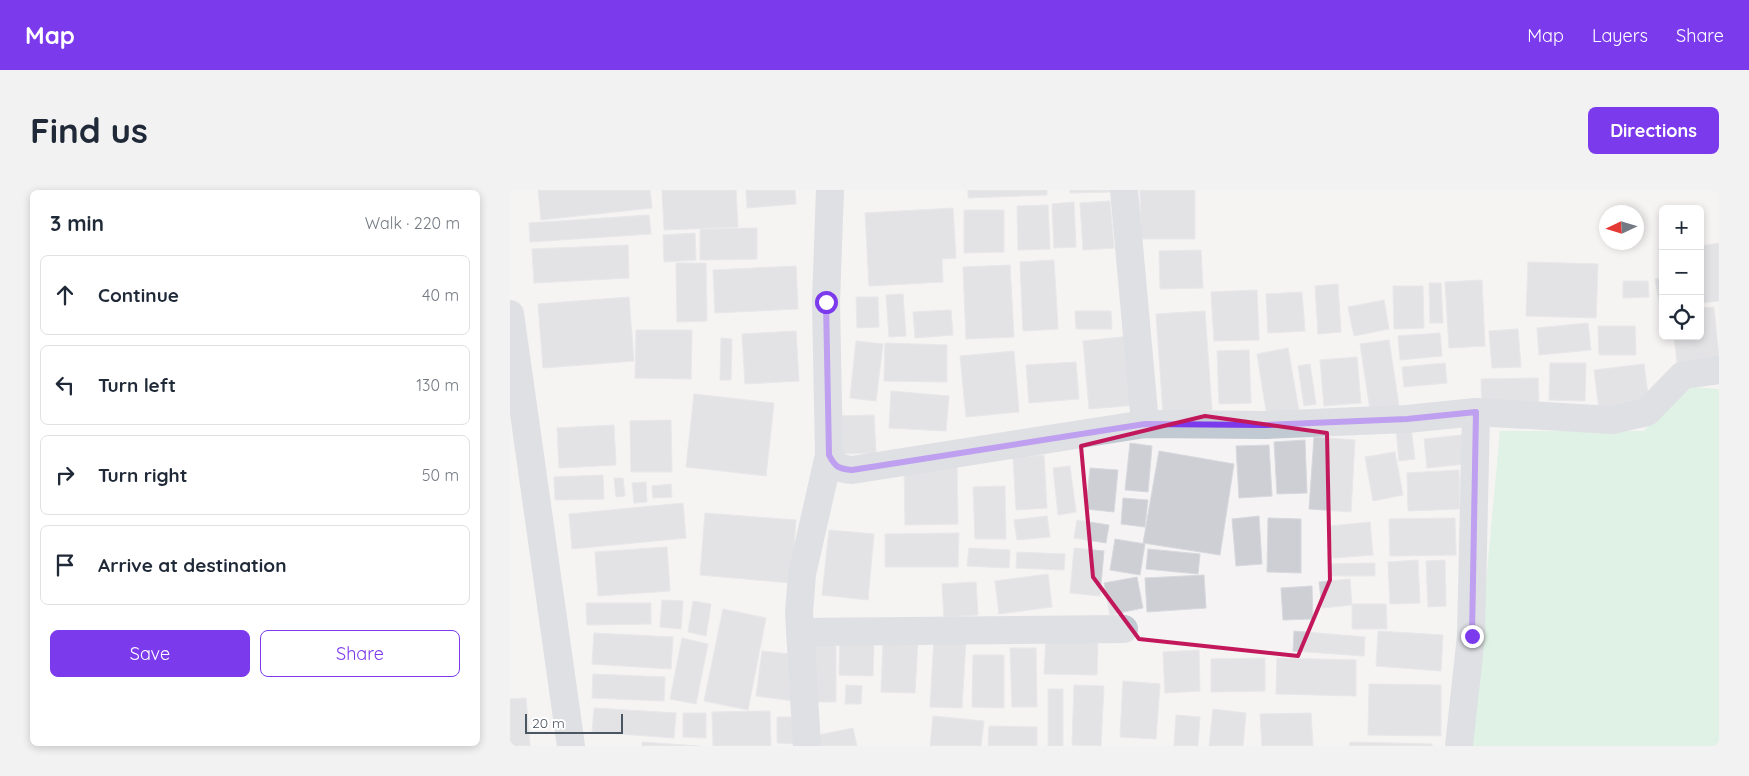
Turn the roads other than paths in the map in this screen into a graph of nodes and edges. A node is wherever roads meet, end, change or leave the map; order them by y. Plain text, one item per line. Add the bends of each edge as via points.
1 (830, 190) edge
2 (1124, 190) edge
3 (510, 314) edge
4 (1719, 370) edge
5 (1476, 412) junction
6 (1145, 424) junction
7 (829, 455) junction
8 (1124, 628) dead end
9 (800, 632) junction
10 (572, 746) edge
11 (807, 746) edge
12 (1459, 746) edge

1 - 7 street via 826,302
2 - 6 street
3 - 10 street
4 - 5 street via 1683,375 1647,412 1612,420
5 - 6 street via 1407,419 1266,425
5 - 12 street via 1472,636
6 - 7 street via 852,470 840,469
7 - 9 street via 802,574
8 - 9 street
9 - 11 street

